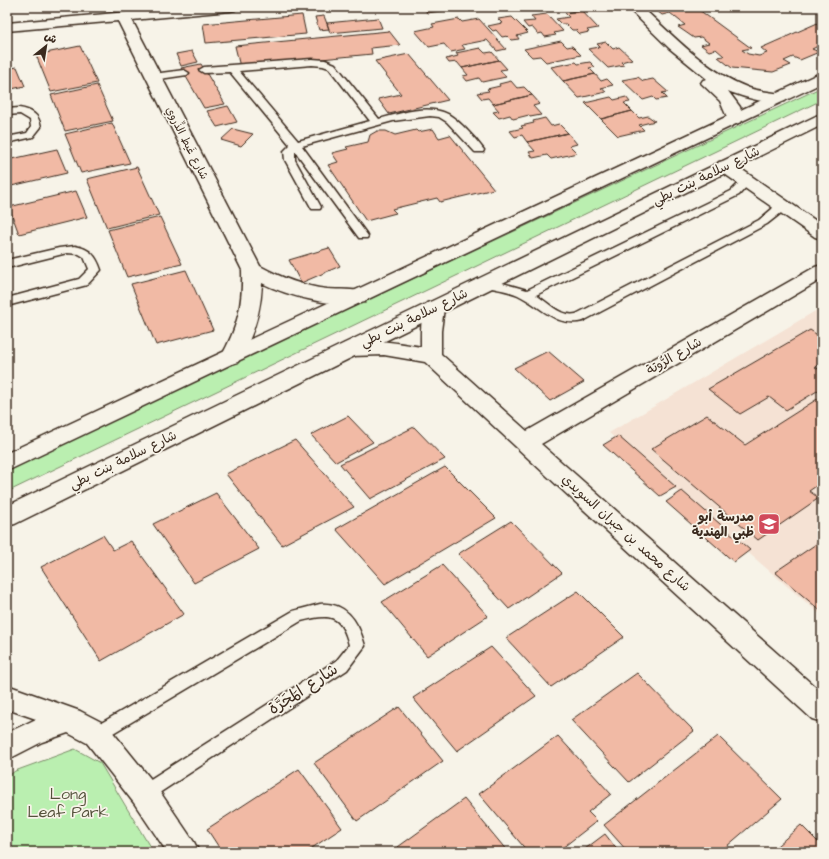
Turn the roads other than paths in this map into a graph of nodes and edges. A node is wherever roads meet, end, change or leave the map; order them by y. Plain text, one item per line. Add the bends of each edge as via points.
1 (230, 7) edge
2 (626, 7) edge
3 (634, 7) edge
4 (122, 17) junction
5 (7, 27) edge
6 (232, 69) junction
7 (204, 70) dead end
8 (184, 72) dead end
9 (153, 77) junction
10 (822, 78) edge
11 (779, 98) junction
12 (7, 112) edge
13 (735, 119) junction
14 (822, 119) edge
15 (377, 123) junction
16 (7, 140) edge
17 (296, 145) junction
18 (479, 150) dead end
19 (725, 166) junction
20 (744, 180) junction
21 (780, 204) junction
22 (316, 207) dead end
23 (822, 233) edge
24 (363, 236) dead end
25 (7, 264) edge
26 (252, 270) junction
27 (822, 271) edge
28 (486, 283) junction
29 (526, 295) junction
30 (358, 297) junction
31 (7, 302) edge
32 (434, 308) junction
33 (351, 349) junction
34 (431, 356) junction
35 (231, 357) junction
36 (526, 442) junction
37 (7, 463) edge
38 (7, 517) edge
39 (7, 697) edge
40 (822, 710) edge
41 (70, 720) junction
42 (97, 734) junction
43 (7, 747) edge
44 (144, 793) junction
45 (184, 852) edge

1 - 4 street
2 - 13 street via 624,9 664,47 727,98
3 - 11 street via 674,45 721,82 747,93
4 - 5 street
4 - 9 street, شارع غَيط الذِّروي
6 - 7 lane
6 - 15 lane via 324,63 332,66
6 - 17 lane
8 - 9 lane
9 - 26 street, شارع غَيط الذِّروي
10 - 11 street
11 - 13 street
12 - 16 lane via 14,110 29,113 35,119 36,127 30,135
13 - 30 street
14 - 19 street, شارع سلامة بنت بطي
15 - 17 lane
15 - 18 lane via 432,112 442,114
17 - 22 lane via 289,151 290,160
17 - 24 lane
19 - 20 street
19 - 28 street, شارع سلامة بنت بطي
20 - 21 street
20 - 29 lane via 743,185 735,193
21 - 23 street
21 - 29 lane via 777,211 763,222 579,318 568,319 558,316
25 - 31 lane via 71,248 86,253 93,260 95,270 83,282
26 - 30 street via 285,288 308,293
26 - 35 street, شارع غَيط الذِّروي via 250,312 241,339
27 - 36 street, شارع الرُّوتة
28 - 29 lane via 508,287
28 - 32 street, شارع سلامة بنت بطي
30 - 35 street
32 - 33 street, شارع سلامة بنت بطي
32 - 34 street
33 - 34 street via 384,348
33 - 38 street, شارع سلامة بنت بطي
34 - 36 street, شارع محمد بن جبران السويدي
35 - 37 street
36 - 40 street, شارع محمد بن جبران السويدي
39 - 41 street
41 - 42 street
41 - 43 street via 34,732
42 - 44 street
42 - 44 lane, شارع المَجَرَّة via 298,615 326,610 344,617 353,630 357,646 342,665
44 - 45 street

